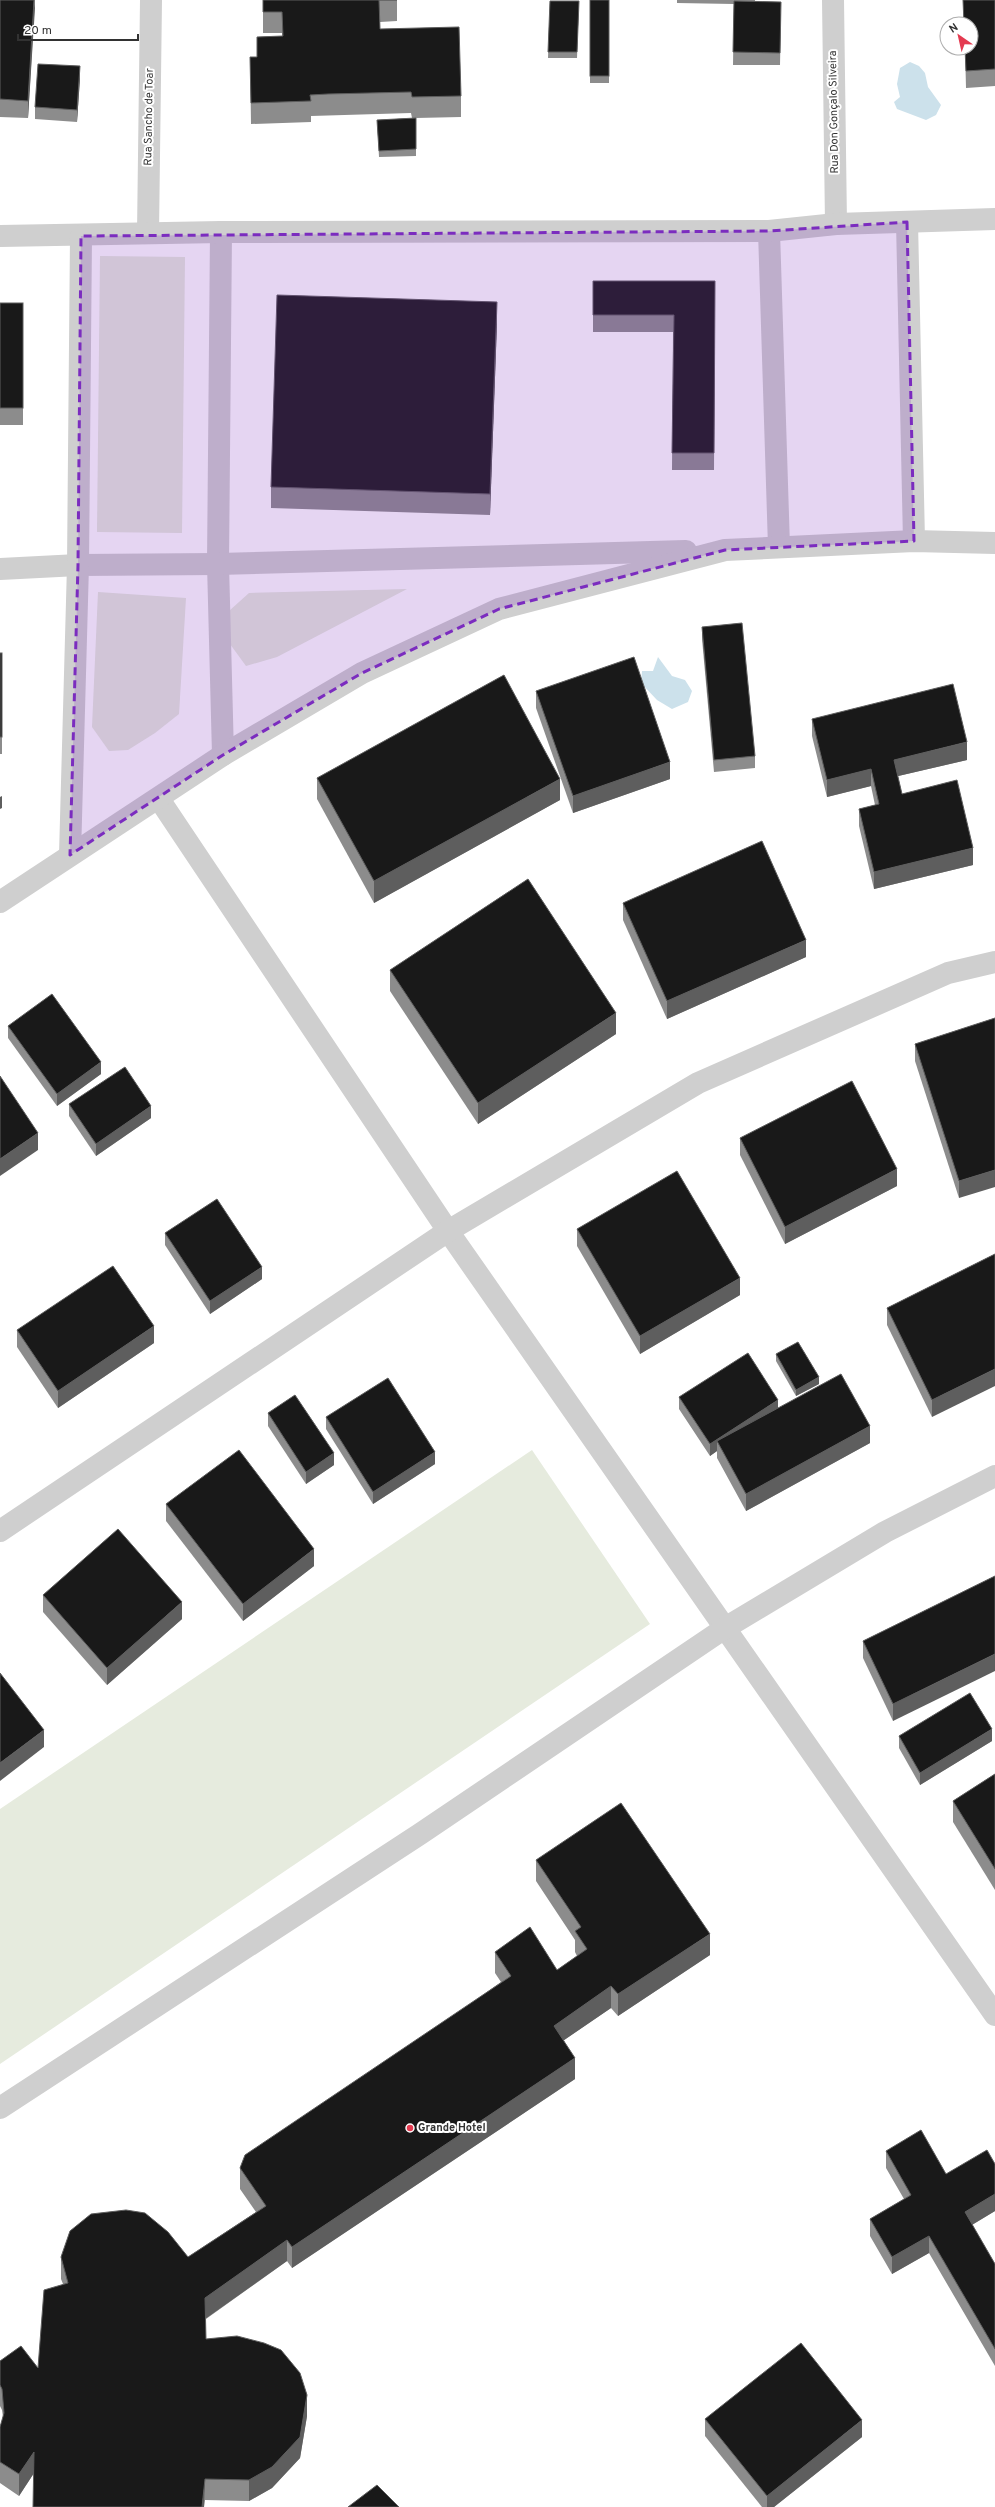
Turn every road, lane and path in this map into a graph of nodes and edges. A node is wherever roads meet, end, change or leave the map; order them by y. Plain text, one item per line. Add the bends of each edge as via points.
1 (151, 0) edge
2 (833, 0) edge
3 (995, 219) edge
4 (907, 222) junction
5 (836, 224) junction
6 (769, 230) junction
7 (221, 232) junction
8 (148, 233) junction
9 (0, 236) edge
10 (81, 236) junction
11 (914, 541) junction
12 (995, 543) edge
13 (779, 547) junction
14 (725, 550) junction
15 (218, 564) junction
16 (78, 565) junction
17 (0, 569) edge
18 (223, 755) junction
19 (159, 799) junction
20 (70, 855) junction
21 (0, 902) edge
22 (995, 962) edge
23 (448, 1231) junction
24 (995, 1476) edge
25 (0, 1532) edge
26 (725, 1628) junction
27 (995, 2015) edge
28 (0, 2108) edge

1 - 8 street, Rua Sancho de Toar
2 - 5 street, Rua Don Gonçalo Silveira
3 - 4 street
4 - 5 street
4 - 11 street
5 - 6 street
6 - 7 street
6 - 13 street
7 - 8 street
7 - 15 street
8 - 10 street
9 - 10 street
10 - 16 street
11 - 12 street
11 - 13 street
13 - 14 street
14 - 15 street
14 - 18 street via 499,609 362,672
15 - 16 street
15 - 18 street
16 - 17 street
16 - 20 street
18 - 19 street
19 - 20 street
19 - 23 street
20 - 21 street
22 - 23 street via 948,973 698,1083
23 - 25 street
23 - 26 street
24 - 26 street via 885,1532
26 - 27 street
26 - 28 street via 420,1834

